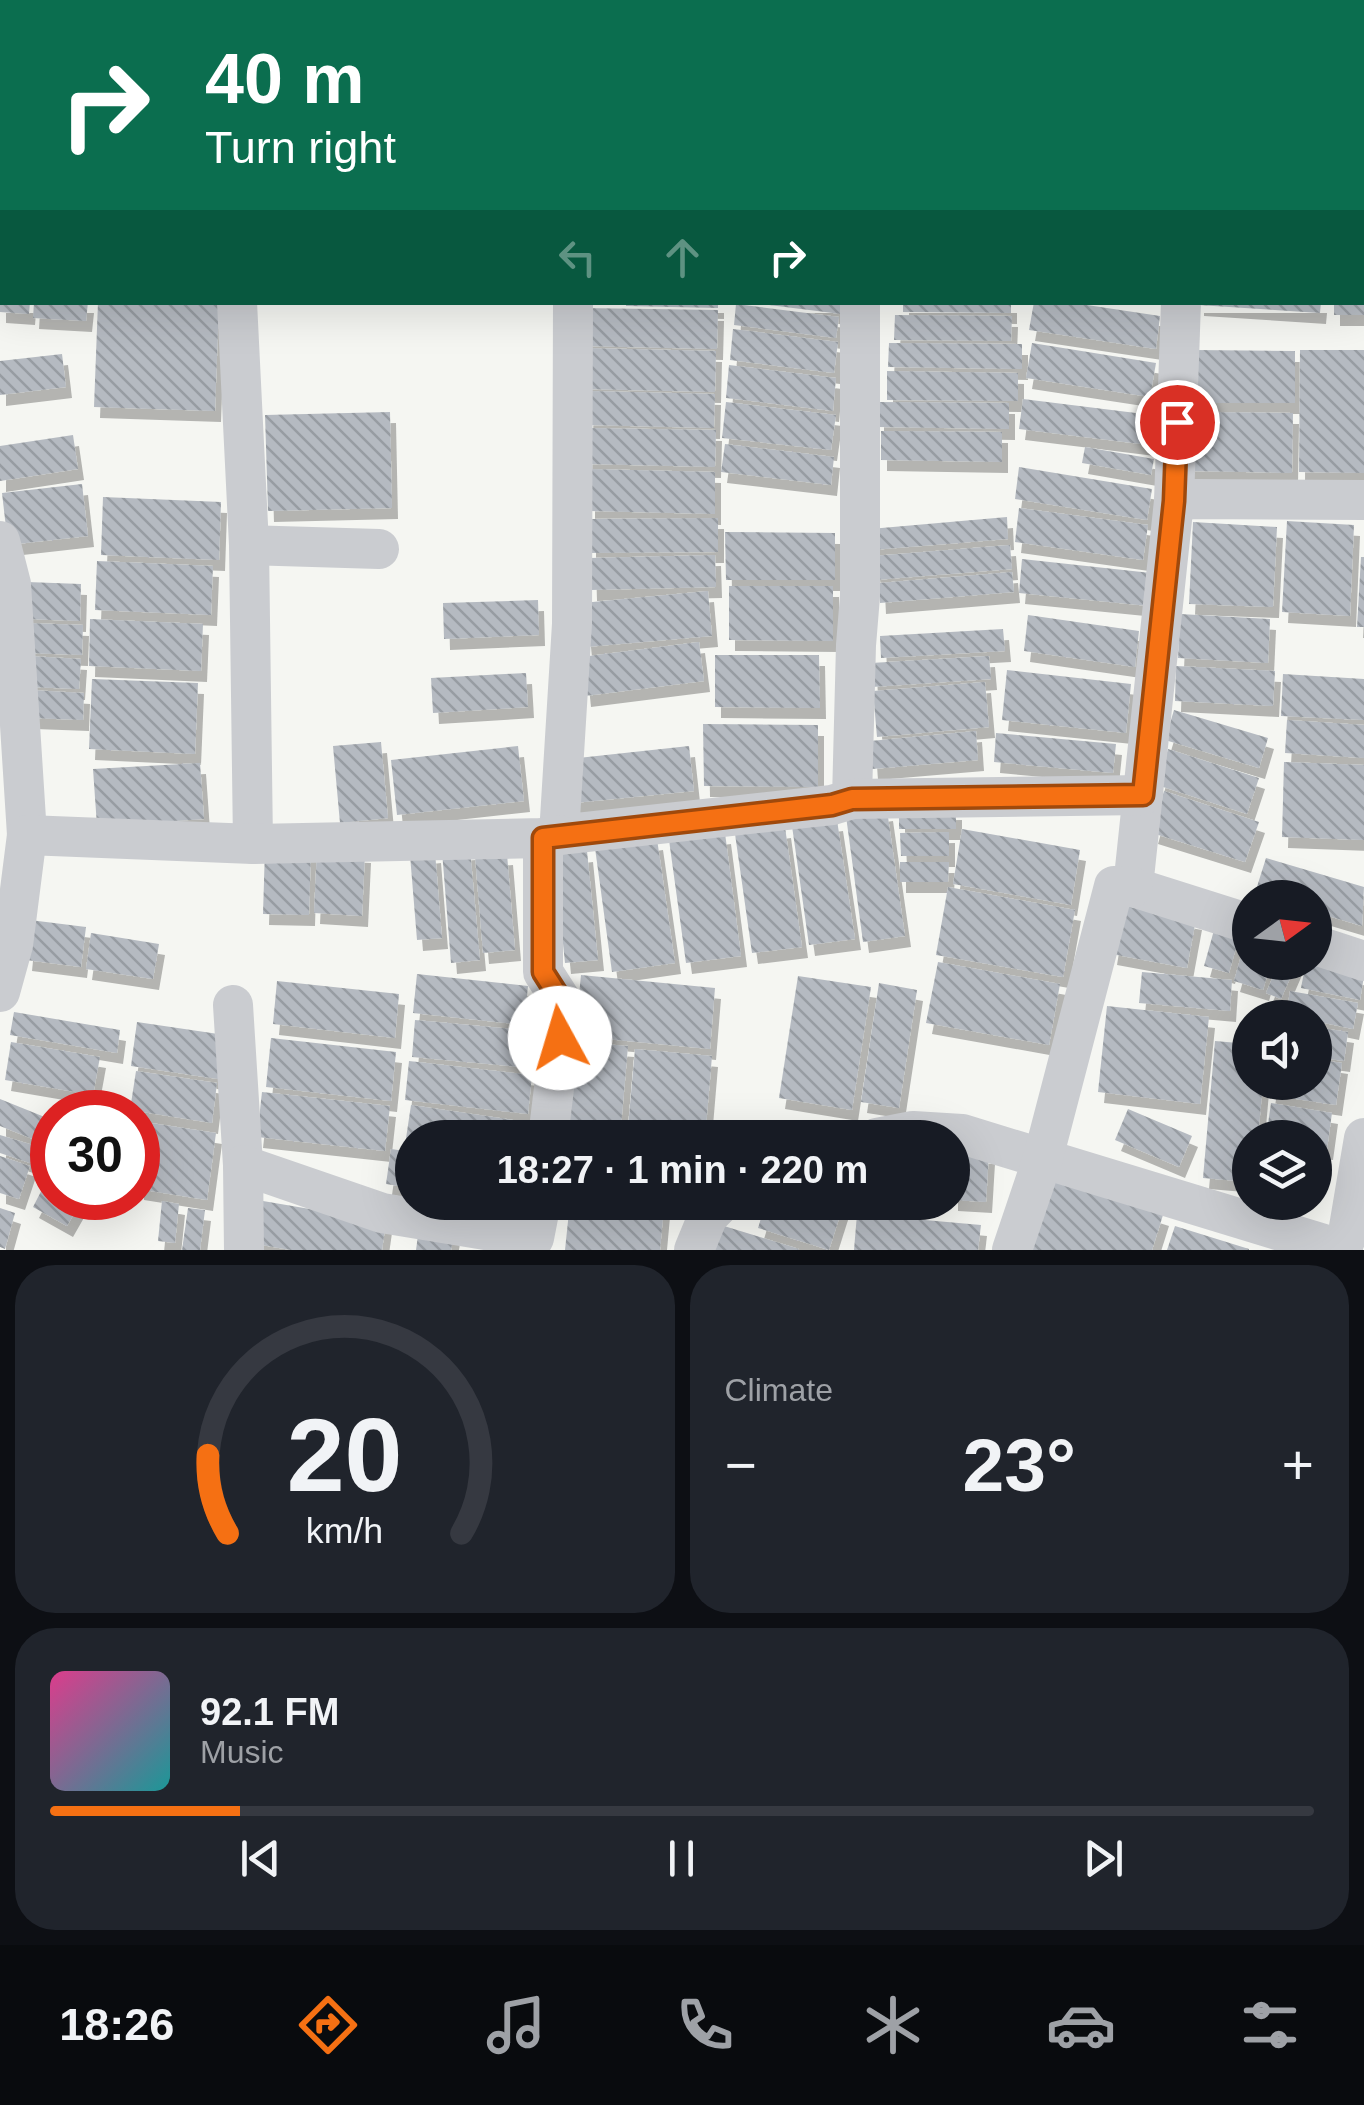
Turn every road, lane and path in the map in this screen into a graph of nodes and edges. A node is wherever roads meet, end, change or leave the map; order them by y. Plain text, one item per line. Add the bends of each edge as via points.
1 (237, 305) edge
2 (573, 305) edge
3 (860, 305) edge
4 (1182, 305) edge
5 (1364, 500) edge
6 (1174, 501) junction
7 (0, 541) edge
8 (250, 545) junction
9 (379, 549) dead end
10 (1143, 795) junction
11 (852, 799) junction
12 (27, 835) junction
13 (551, 836) junction
14 (254, 844) junction
15 (1133, 887) junction
16 (1232, 918) edge
17 (1332, 951) edge
18 (1364, 961) edge
19 (0, 992) edge
20 (233, 1006) dead end
21 (550, 1120) edge
22 (970, 1136) edge
23 (1364, 1138) edge
24 (1043, 1158) junction
25 (243, 1166) junction
26 (395, 1215) edge
27 (425, 1220) edge
28 (538, 1220) edge
29 (706, 1220) edge
30 (1331, 1248) edge
31 (244, 1250) edge
32 (694, 1250) edge
33 (1012, 1250) edge

1 - 8 street
2 - 13 street via 572,624
3 - 11 street
4 - 6 street
5 - 6 street
6 - 10 street
7 - 12 street via 11,584
8 - 9 street
8 - 14 street
10 - 11 street
10 - 15 street
11 - 13 street
12 - 14 street
12 - 19 street via 13,946
13 - 14 street
13 - 21 street via 543,972 564,1005
15 - 16 street
15 - 24 street via 1114,886
17 - 18 street
20 - 25 street
22 - 24 street
23 - 30 street via 1348,1233
24 - 30 street
24 - 33 street
25 - 26 street
25 - 31 street
27 - 28 street via 534,1238
29 - 32 street

